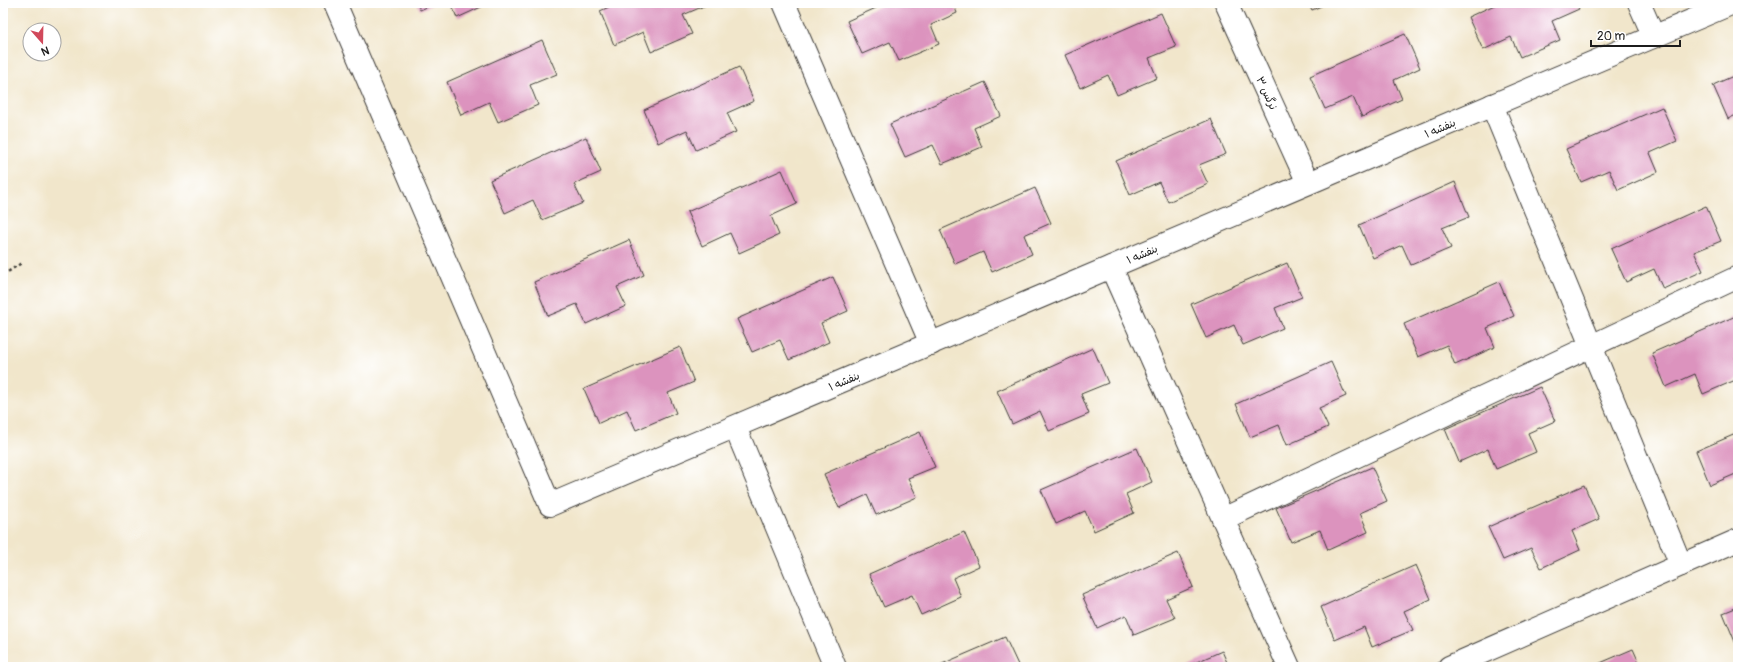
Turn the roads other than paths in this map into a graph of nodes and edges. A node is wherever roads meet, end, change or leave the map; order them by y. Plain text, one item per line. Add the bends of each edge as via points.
1 (335, 3) edge
2 (784, 3) edge
3 (1226, 3) edge
4 (1639, 3) edge
5 (1733, 3) edge
6 (1654, 37) junction
7 (1492, 106) junction
8 (1308, 184) junction
9 (1111, 267) junction
10 (1738, 277) edge
11 (931, 344) junction
12 (1591, 345) junction
13 (735, 427) junction
14 (1223, 519) junction
15 (1738, 540) edge
16 (1681, 565) junction
17 (836, 667) edge
18 (1289, 667) edge
19 (1449, 667) edge

1 - 13 street, بنفشه ۱ via 550,505
2 - 11 street
3 - 8 street, نرگس ۳
4 - 6 street
5 - 6 street, بنفشه ۱
6 - 7 street, بنفشه ۱
7 - 8 street, بنفشه ۱
7 - 12 street
8 - 9 street, بنفشه ۱
9 - 11 street, بنفشه ۱
9 - 14 street
10 - 12 street
11 - 13 street, بنفشه ۱
12 - 14 street
12 - 16 street
13 - 17 street
14 - 18 street
15 - 16 street
16 - 19 street

